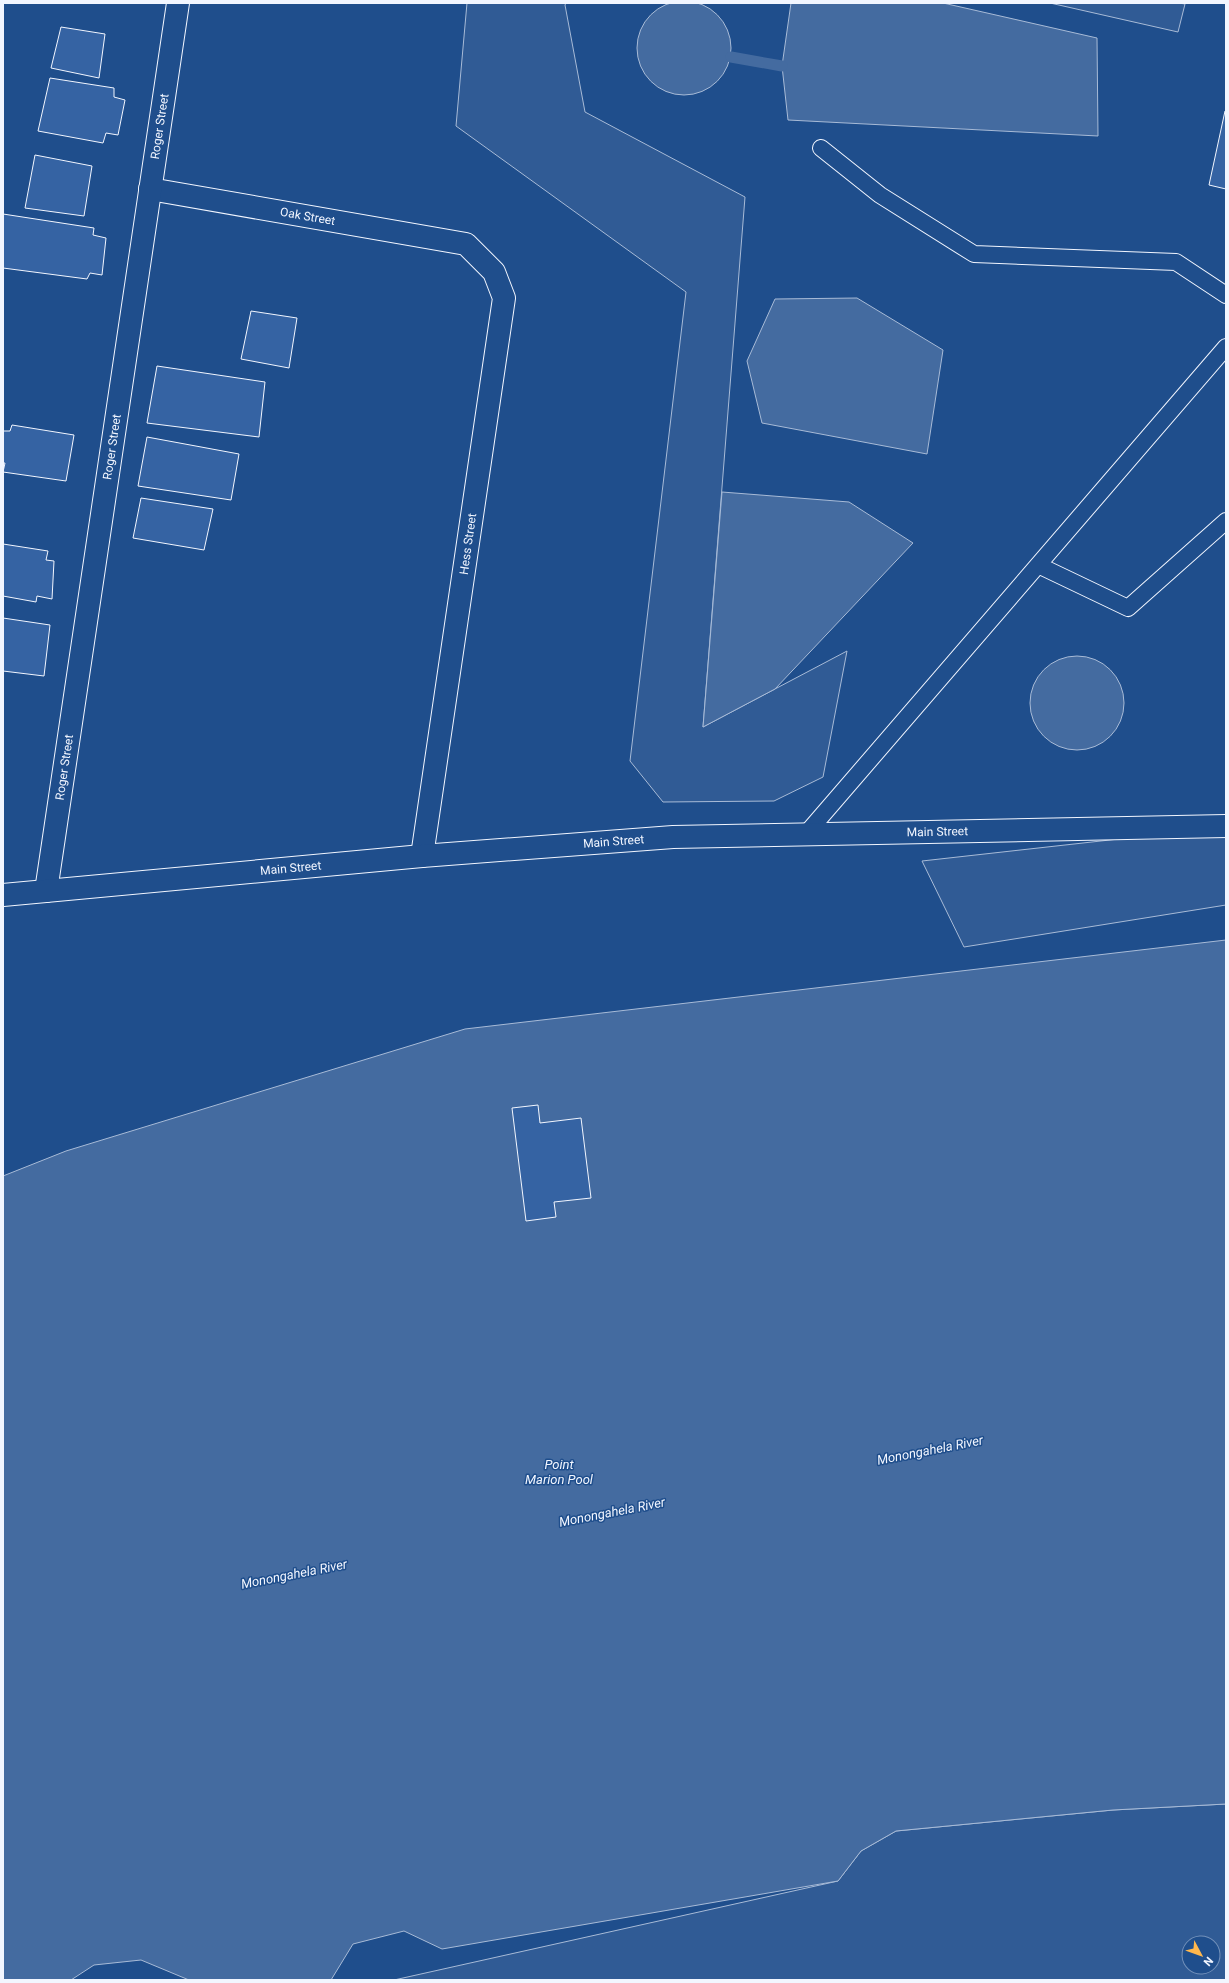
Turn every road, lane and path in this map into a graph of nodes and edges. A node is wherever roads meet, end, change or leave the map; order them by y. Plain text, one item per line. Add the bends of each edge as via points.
1 (178, 3) edge
2 (821, 148) dead end
3 (150, 189) junction
4 (466, 244) joint
5 (1226, 295) edge
6 (1226, 347) edge
7 (1226, 521) edge
8 (1038, 565) junction
9 (1226, 826) edge
10 (806, 834) junction
11 (422, 856) junction
12 (46, 891) junction
13 (3, 895) edge

1 - 3 street, Roger Street
2 - 5 lane via 880,195 974,254 1176,262
3 - 4 street, Oak Street
3 - 12 street, Roger Street
4 - 11 street, Hess Street via 494,272 504,298
6 - 8 lane
7 - 8 lane via 1128,608
8 - 10 lane
9 - 10 street, Main Street
10 - 11 street, Main Street via 673,837
11 - 12 street, Main Street
12 - 13 street, Main Street

